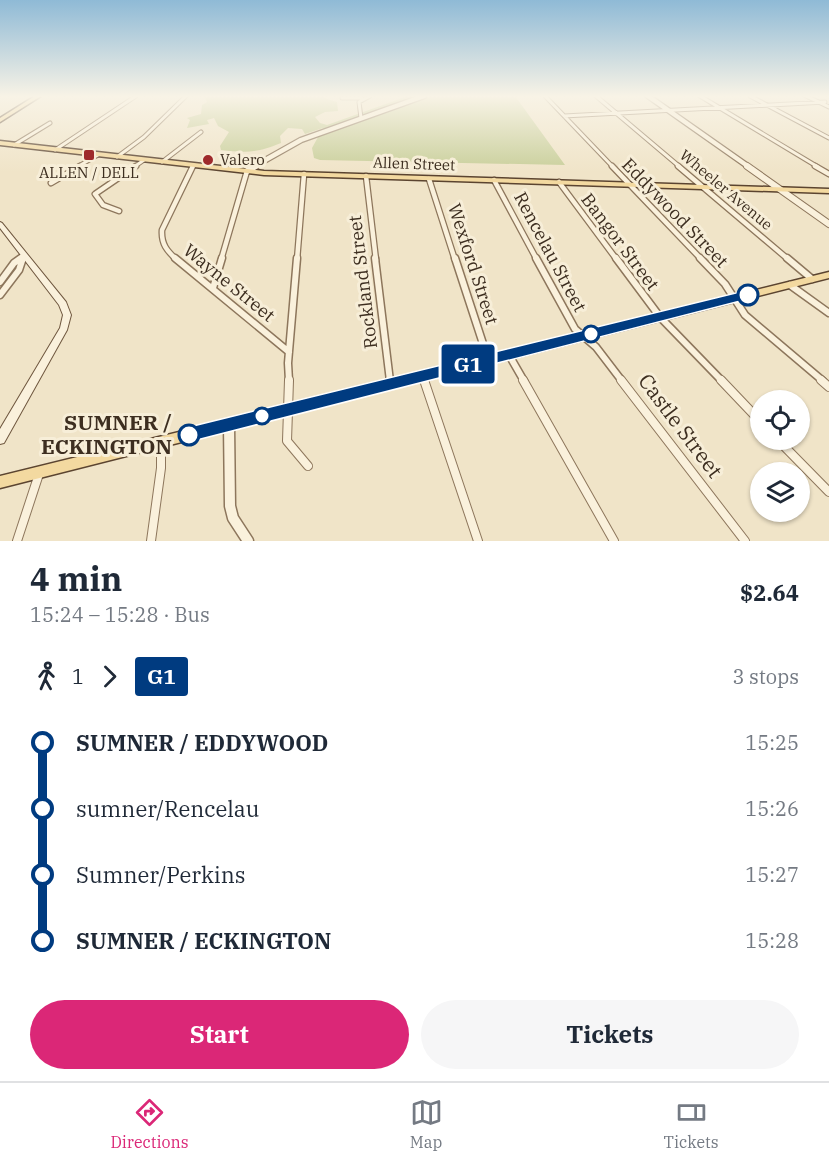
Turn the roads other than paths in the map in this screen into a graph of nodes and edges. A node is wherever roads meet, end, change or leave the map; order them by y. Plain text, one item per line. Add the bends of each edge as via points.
1 (99, 121) edge
2 (160, 121) edge
3 (352, 121) edge
4 (569, 121) edge
5 (626, 121) edge
6 (683, 121) edge
7 (741, 121) edge
8 (799, 121) edge
9 (802, 121) edge
10 (50, 123) dead end
11 (201, 132) dead end
12 (829, 136) edge
13 (0, 137) edge
14 (0, 143) edge
15 (11, 145) junction
16 (56, 150) junction
17 (98, 155) junction
18 (117, 157) junction
19 (144, 160) junction
20 (162, 162) junction
21 (193, 165) junction
22 (246, 171) junction
23 (304, 174) junction
24 (829, 174) edge
25 (366, 176) junction
26 (429, 179) junction
27 (494, 180) junction
28 (559, 182) junction
29 (51, 183) dead end
30 (629, 185) junction
31 (704, 187) junction
32 (780, 189) junction
33 (829, 191) edge
34 (119, 211) dead end
35 (0, 224) edge
36 (829, 224) edge
37 (24, 256) junction
38 (829, 275) edge
39 (812, 279) junction
40 (0, 282) edge
41 (790, 285) junction
42 (213, 288) junction
43 (0, 295) edge
44 (733, 298) junction
45 (829, 314) edge
46 (660, 317) junction
47 (582, 336) junction
48 (289, 352) junction
49 (509, 355) junction
50 (488, 359) junction
51 (423, 376) junction
52 (390, 384) junction
53 (829, 387) edge
54 (289, 409) junction
55 (750, 411) edge
56 (229, 425) junction
57 (0, 439) edge
58 (161, 441) junction
59 (788, 450) edge
60 (308, 466) dead end
61 (40, 472) junction
62 (0, 482) edge
63 (829, 492) edge
64 (18, 541) edge
65 (151, 541) edge
66 (248, 541) edge
67 (478, 541) edge
68 (614, 541) edge
69 (745, 541) edge

1 - 16 street
2 - 18 street
3 - 22 street via 297,142
4 - 30 street, Eddywood Street
5 - 31 street, Wheeler Avenue
6 - 32 street
7 - 24 street
8 - 12 street
9 - 12 street
10 - 15 street
11 - 20 street
13 - 15 main road
14 - 15 main road, Allen Street
15 - 16 main road, Allen Street
16 - 17 main road, Allen Street
17 - 18 main road, Allen Street
17 - 29 street
18 - 19 main road, Allen Street
19 - 20 main road, Allen Street
19 - 34 street via 94,196 103,205
20 - 21 main road, Allen Street
21 - 22 main road, Allen Street
21 - 42 street, Wayne Street via 164,224 161,240 168,253
22 - 23 main road, Allen Street
22 - 42 street
23 - 25 main road, Allen Street
23 - 48 street
25 - 26 main road, Allen Street
25 - 52 street, Rockland Street
26 - 27 main road, Allen Street
26 - 50 street, Wexford Street
27 - 28 main road, Allen Street
27 - 47 street, Rencelau Street via 569,320
28 - 30 main road, Allen Street
28 - 46 street, Bangor Street
30 - 31 main road, Allen Street
30 - 44 street, Eddywood Street via 725,284
31 - 32 main road, Allen Street
31 - 39 street, Wheeler Avenue
32 - 33 main road, Allen Street
32 - 36 street
35 - 37 main road
37 - 40 street
37 - 43 street via 19,270
37 - 57 main road via 63,304 67,317
38 - 39 main road
39 - 41 main road
41 - 44 main road
41 - 45 street
42 - 48 street, Wayne Street
44 - 46 main road
44 - 53 street via 745,315
46 - 47 main road
46 - 55 street, Bangor Street
47 - 49 main road
47 - 69 street, Castle Street via 596,347
48 - 54 street
49 - 50 main road
49 - 68 street
50 - 51 main road
51 - 52 main road
51 - 67 street
52 - 54 main road
54 - 56 main road
54 - 60 street via 287,441
56 - 58 main road
56 - 66 street via 230,506
58 - 61 main road
58 - 65 street
59 - 63 street
61 - 62 main road
61 - 64 street

